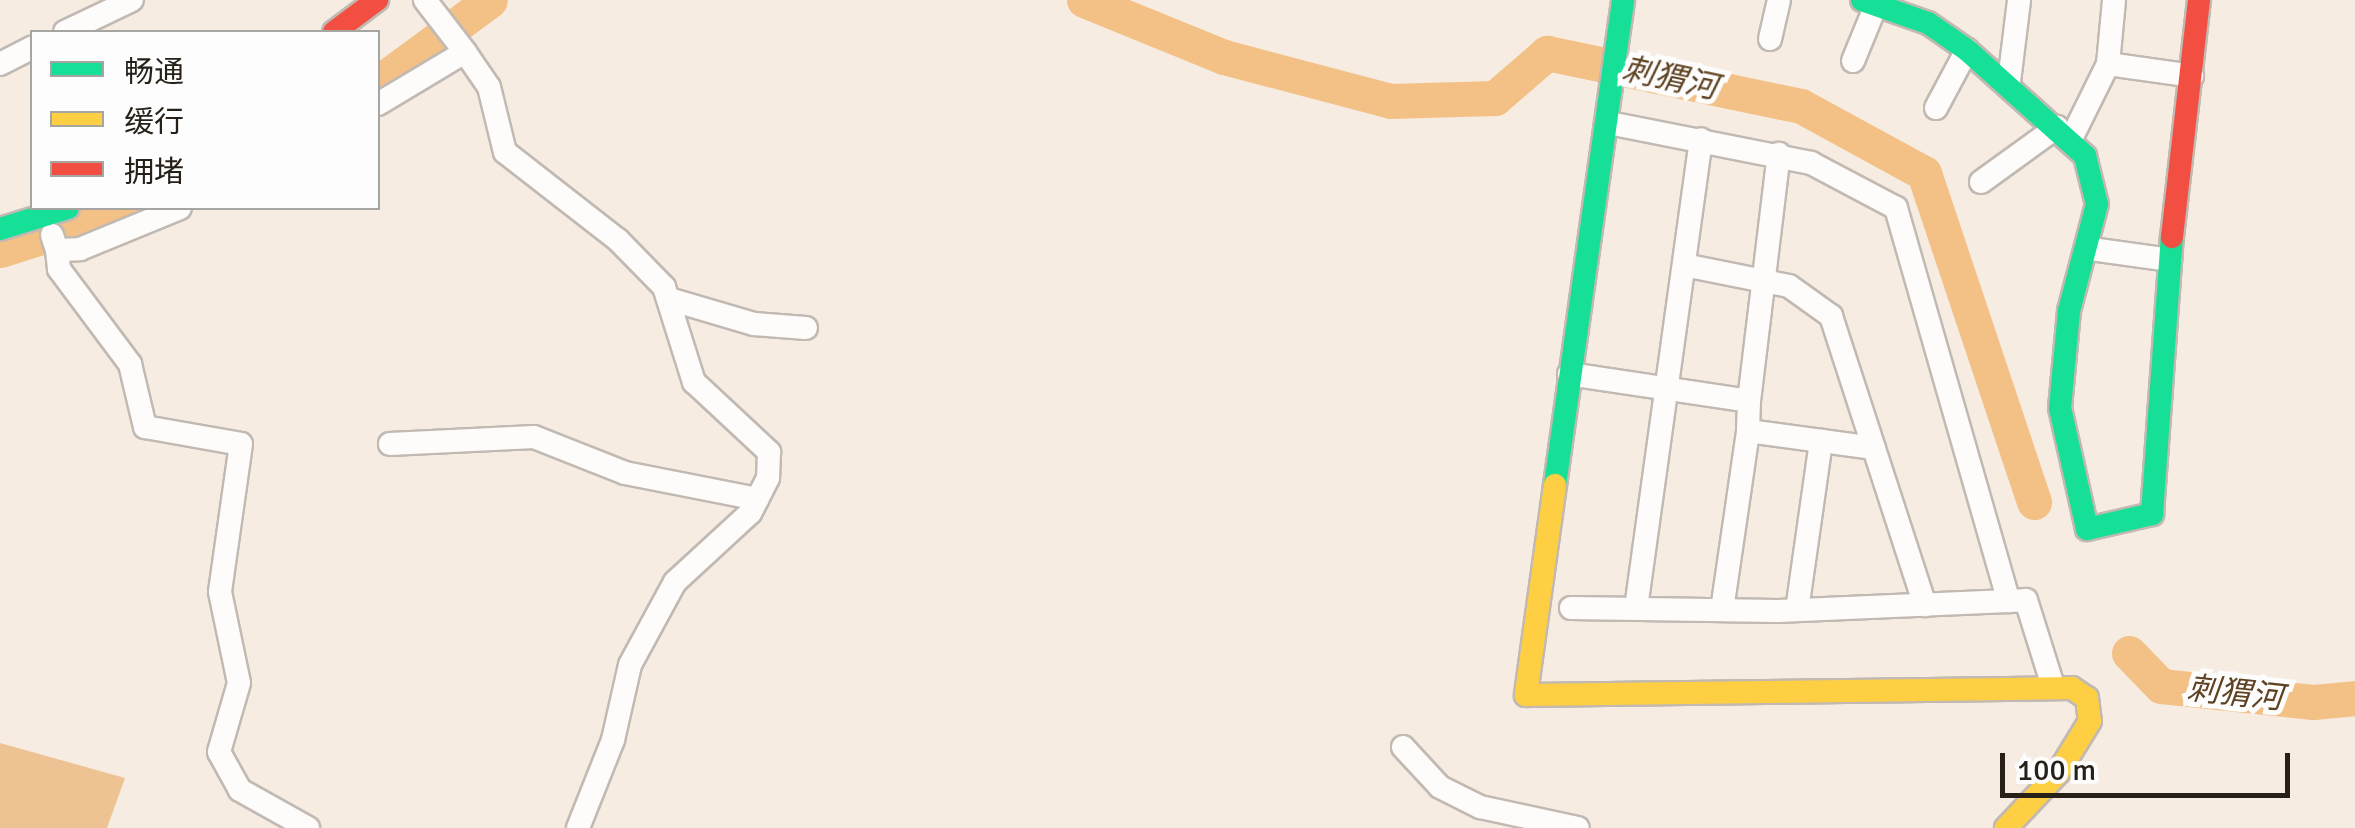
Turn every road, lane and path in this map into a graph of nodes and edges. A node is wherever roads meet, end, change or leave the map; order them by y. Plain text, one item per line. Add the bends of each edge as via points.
1 (132, 0) edge
2 (378, 0) edge
3 (426, 0) edge
4 (1780, 0) edge
5 (2019, 0) edge
6 (2114, 0) edge
7 (2200, 0) edge
8 (1869, 2) edge
9 (1622, 9) edge
10 (1929, 12) edge
11 (69, 30) edge
12 (337, 30) edge
13 (1770, 39) dead end
14 (30, 49) edge
15 (1967, 50) junction
16 (465, 52) junction
17 (1853, 61) dead end
18 (0, 64) edge
19 (2108, 64) junction
20 (2192, 76) junction
21 (2009, 82) junction
22 (380, 103) edge
23 (1936, 108) dead end
24 (1609, 123) junction
25 (2064, 134) junction
26 (1702, 139) junction
27 (1779, 154) junction
28 (1982, 182) dead end
29 (62, 210) edge
30 (175, 210) edge
31 (45, 216) junction
32 (0, 228) edge
33 (57, 249) junction
34 (2091, 249) junction
35 (2170, 260) junction
36 (1684, 265) junction
37 (1764, 281) junction
38 (669, 298) junction
39 (806, 328) dead end
40 (1569, 374) junction
41 (1666, 389) junction
42 (1750, 401) junction
43 (1748, 432) junction
44 (1821, 441) junction
45 (390, 444) dead end
46 (1874, 448) junction
47 (756, 500) junction
48 (2009, 601) junction
49 (1925, 604) junction
50 (1571, 608) dead end
51 (1636, 608) junction
52 (1722, 610) junction
53 (1796, 610) junction
54 (2054, 686) junction
55 (1402, 747) dead end
56 (2008, 825) edge
57 (308, 828) edge
58 (578, 828) edge
59 (1578, 828) edge

1 - 11 street
2 - 12 main road
3 - 16 street
4 - 13 street
5 - 21 street
6 - 19 street
7 - 20 main road
8 - 10 main road
8 - 17 street
9 - 24 main road
10 - 15 main road
14 - 18 street
15 - 21 main road
15 - 23 street
16 - 22 street
16 - 38 street via 489,87 505,152 618,240
19 - 20 street
19 - 25 street via 2092,109
20 - 35 main road
21 - 25 main road
24 - 26 street
24 - 40 main road
25 - 28 street
25 - 34 main road via 2094,179
26 - 27 street
26 - 36 street
27 - 37 street
27 - 48 street via 1896,208
29 - 31 main road
30 - 33 street via 80,249
31 - 32 main road
31 - 33 street
33 - 57 street via 58,270 81,290 130,364 145,427 242,444 220,592 238,683 219,752 255,804
34 - 35 street
34 - 35 main road via 2069,311 2060,408 2087,528 2152,514 2160,452 2154,402
36 - 37 street
36 - 41 street
37 - 42 street
37 - 46 street via 1818,300 1831,316
38 - 39 street via 754,324
38 - 47 street via 694,382 768,452 768,478
40 - 41 street
40 - 54 main road via 1526,695
41 - 42 street
41 - 51 street
42 - 43 street
43 - 44 street
43 - 52 street
44 - 46 street
44 - 53 street
45 - 47 street via 534,437 625,473
46 - 49 street
47 - 58 street via 676,582 657,615 630,665 613,740
48 - 49 street
48 - 54 street via 2026,600
49 - 53 street
50 - 51 street
51 - 52 street
52 - 53 street
54 - 56 main road via 2087,698 2090,721 2058,773
55 - 59 street via 1440,788 1480,807

